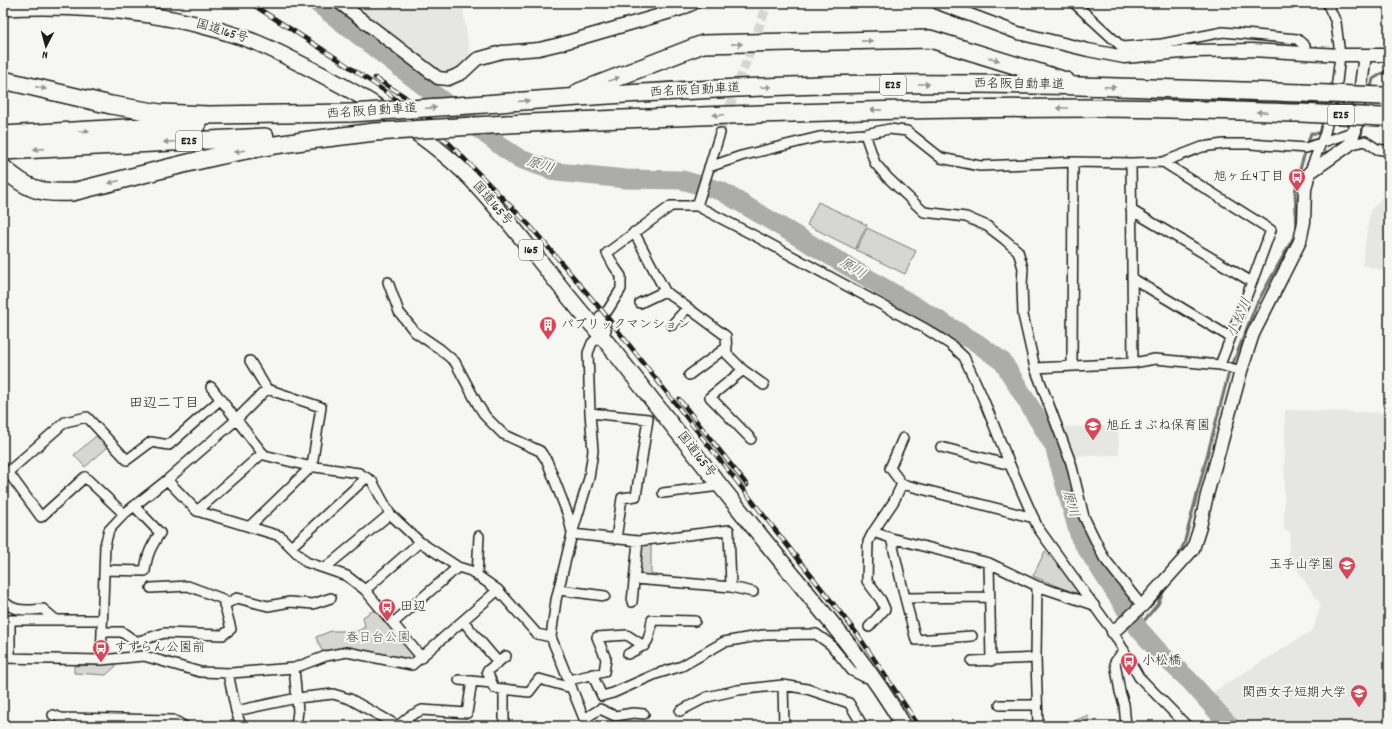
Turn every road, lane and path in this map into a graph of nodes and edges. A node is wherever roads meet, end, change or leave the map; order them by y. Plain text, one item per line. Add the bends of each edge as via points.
1 (340, 3) edge
2 (694, 3) edge
3 (938, 3) edge
4 (1074, 3) edge
5 (1326, 3) edge
6 (3, 8) edge
7 (1305, 54) junction
8 (1340, 55) junction
9 (1365, 55) junction
10 (1389, 55) edge
11 (3, 80) edge
12 (1085, 86) junction
13 (1386, 96) edge
14 (564, 98) junction
15 (351, 113) junction
16 (1385, 117) edge
17 (1355, 131) junction
18 (376, 132) junction
19 (720, 133) tunnel mouth
20 (865, 134) junction
21 (3, 135) edge
22 (1321, 143) junction
23 (1348, 145) junction
24 (3, 151) edge
25 (1389, 151) edge
26 (1073, 162) junction
27 (1163, 162) junction
28 (1131, 163) junction
29 (709, 167) junction
30 (3, 168) edge
31 (1309, 173) junction
32 (699, 203) junction
33 (1132, 210) junction
34 (634, 232) junction
35 (1132, 278) junction
36 (388, 282) dead end
37 (1252, 282) junction
38 (665, 291) junction
39 (640, 303) dead end
40 (687, 308) junction
41 (672, 325) dead end
42 (600, 335) junction
43 (1230, 337) junction
44 (726, 347) junction
45 (250, 361) dead end
46 (1133, 362) junction
47 (1072, 365) junction
48 (1220, 366) junction
49 (1035, 368) junction
50 (743, 370) junction
51 (1241, 371) junction
52 (689, 375) dead end
53 (764, 385) dead end
54 (210, 387) dead end
55 (267, 389) junction
56 (221, 399) junction
57 (590, 413) junction
58 (236, 420) junction
59 (903, 438) dead end
60 (750, 439) dead end
61 (941, 447) dead end
62 (263, 453) junction
63 (312, 466) junction
64 (1010, 466) junction
65 (366, 478) junction
66 (167, 480) junction
67 (902, 484) junction
68 (720, 486) junction
69 (663, 493) dead end
70 (134, 506) junction
71 (197, 511) junction
72 (124, 514) junction
73 (390, 514) junction
74 (1034, 518) junction
75 (250, 526) junction
76 (873, 532) junction
77 (572, 534) junction
78 (479, 536) dead end
79 (891, 538) junction
80 (616, 539) junction
81 (638, 541) junction
82 (420, 542) junction
83 (291, 547) junction
84 (989, 563) junction
85 (325, 568) junction
86 (458, 568) junction
87 (104, 570) junction
88 (477, 576) junction
89 (634, 579) junction
90 (1037, 586) junction
91 (731, 587) junction
92 (151, 588) dead end
93 (365, 590) junction
94 (498, 590) junction
95 (558, 590) junction
96 (753, 592) dead end
97 (605, 596) dead end
98 (989, 597) junction
99 (331, 598) dead end
100 (905, 598) junction
101 (3, 600) edge
102 (632, 602) dead end
103 (224, 605) junction
104 (1094, 605) junction
105 (1140, 608) junction
106 (56, 620) junction
107 (102, 620) junction
108 (463, 621) junction
109 (695, 621) dead end
110 (393, 623) junction
111 (869, 627) dead end
112 (1116, 630) junction
113 (102, 632) junction
114 (972, 636) dead end
115 (551, 637) junction
116 (644, 646) junction
117 (1124, 650) junction
118 (628, 654) dead end
119 (506, 656) dead end
120 (6, 658) edge
121 (422, 658) junction
122 (1036, 658) junction
123 (101, 660) junction
124 (972, 661) dead end
125 (991, 661) junction
126 (498, 662) junction
127 (294, 668) junction
128 (228, 673) junction
129 (592, 674) junction
130 (872, 678) junction
131 (459, 680) dead end
132 (472, 681) junction
133 (492, 683) junction
134 (570, 684) junction
135 (783, 685) junction
136 (504, 689) junction
137 (297, 698) junction
138 (1000, 705) dead end
139 (1037, 705) junction
140 (236, 711) junction
141 (680, 711) dead end
142 (644, 714) dead end
143 (53, 716) dead end
144 (585, 722) edge
145 (184, 726) edge
146 (241, 726) edge
147 (296, 726) edge
148 (398, 726) edge
149 (504, 726) edge
150 (784, 726) edge
151 (863, 726) edge
152 (904, 726) edge
153 (1038, 726) edge
154 (1126, 726) edge
155 (1187, 726) edge

1 - 2 street via 438,78 448,79 462,73 477,59 502,52 539,49 560,44
3 - 7 street via 1018,33 1124,57 1194,51 1252,50
4 - 7 street via 1122,47 1162,44 1223,32 1297,39 1305,46
5 - 8 street via 1336,22
6 - 42 highway, 国道165号 / 165 via 62,7 109,10 184,21 246,38 275,50 361,96 430,143 471,179
7 - 8 street
8 - 9 street
8 - 22 street via 1337,82
9 - 10 street
9 - 17 street
11 -> 15 highway via 111,105 160,113
12 -> 13 highway, 西名阪自動車道 / E25, bridge
14 -> 12 highway, 西名阪自動車道 / E25 via 822,85
14 -> 12 highway via 703,44 930,39
15 -> 14 highway, 西名阪自動車道 / E25, bridge
21 -> 15 highway, 西名阪自動車道 / E25
16 -> 18 highway, 西名阪自動車道 / E25, bridge via 1096,108 953,109 698,115
17 - 22 street
17 - 23 street
18 -> 24 highway, 西名阪自動車道 / E25
18 -> 30 highway via 238,151 72,192 42,191 16,179
19 - 29 street
20 - 26 street via 889,129 907,131 942,158 980,166
20 - 29 street via 820,137 741,156
20 - 49 street via 875,163 924,212 973,220 987,226 1018,252 1023,268 1023,315
22 - 27 street via 1306,148 1224,144 1202,147
22 - 31 street
23 - 25 street via 1365,141 1377,149
23 - 31 street
26 - 28 street
26 - 47 street
27 - 28 street
27 - 37 street via 1271,230
28 - 33 street
29 - 32 street
31 - 51 street via 1300,241 1253,334
32 - 34 street via 671,206
32 - 64 street via 951,345 964,357
33 - 35 street
33 - 37 street
34 - 38 street
34 - 42 street via 607,252 621,276 621,288 608,310 600,316 606,330
35 - 43 street
35 - 46 street
36 - 77 street via 399,312 415,332 455,362 486,417 503,434 544,456 568,515
37 - 43 street
38 - 39 street
38 - 40 street
40 - 41 street
40 - 44 street via 726,336
42 - 57 street via 592,343 588,353
42 - 68 highway, 国道165号 / 165
43 - 48 street
44 - 50 street via 727,354
44 - 52 street
45 - 55 street
46 - 47 street
46 - 48 street via 1155,359
47 - 49 street
48 - 51 street
49 - 105 street via 1071,463 1084,517 1104,558
50 - 53 street
50 - 60 street via 710,397
51 - 105 street via 1192,549
54 - 56 street
55 - 58 street
55 - 63 street via 321,407
56 - 58 street
56 - 72 street via 169,445 151,442 127,460 87,417 65,422 8,472 41,517 85,477
57 - 77 street via 593,451 589,478
57 - 80 street via 648,419 636,496 622,498
58 - 62 street
58 - 66 street
59 - 67 street via 890,468
61 - 64 street
62 - 63 street
62 - 71 street
63 - 65 street via 359,474
63 - 75 street
64 - 74 street
65 - 73 street via 372,481
65 - 83 street
66 - 70 street
66 - 71 street
67 - 74 street
67 - 76 street
68 - 69 street
68 - 130 highway, 国道165号 / 165 via 850,646
70 - 72 street
70 - 87 street via 160,533 150,549 145,571
71 - 75 street
72 - 87 street via 109,530 105,545
73 - 82 street
73 - 85 street
74 - 104 street via 1038,528
75 - 83 street via 280,536
76 - 79 street
76 - 111 street via 868,542 867,580 885,609
77 - 80 street
77 - 95 street
78 - 88 street
79 - 84 street
79 - 100 street
80 - 81 street
81 - 89 street
81 - 91 street via 729,530
82 - 86 street
82 - 93 street
83 - 85 street via 306,562
84 - 90 street
84 - 98 street
85 - 93 street via 347,576
86 - 88 street
86 - 110 street
87 - 107 street
88 - 94 street
89 - 91 street
89 - 102 street
90 - 104 street
90 - 122 street
91 - 96 street
92 - 103 street via 188,586 223,600
93 - 110 street
94 - 108 street
94 - 115 street via 537,634
95 - 97 street
95 - 115 street
98 - 100 street
98 - 125 street
99 - 103 street via 313,604 290,602 268,606 237,598
100 - 114 street via 916,640
101 - 106 street via 18,610 43,609
103 - 113 street via 231,629 223,635 164,633 136,642 122,632
104 - 112 street
105 - 112 street
106 - 107 street
106 - 120 street via 10,620
107 - 113 street
108 - 121 street
108 - 126 street
109 - 116 street via 652,620 648,642
110 - 121 street
112 - 117 street
113 - 123 street
115 - 134 street
116 - 118 street
116 - 129 street via 627,635 597,637 606,659 604,672
117 - 154 street via 1115,662
117 - 155 street via 1140,677
119 - 126 street
120 - 123 street
121 - 127 street via 412,665 347,652 326,656
122 - 125 street
122 - 139 street
123 - 128 street via 144,656 200,672
124 - 125 street
126 - 133 street via 487,671
127 - 128 street
127 - 137 street
128 - 140 street
129 - 130 street via 602,696 682,666 724,642 763,635 816,634 830,644 852,671
129 - 134 street
130 - 152 highway, 国道165号 / 165
131 - 132 street
132 - 133 street
132 - 148 street via 467,713 422,710
133 - 136 street via 494,688
134 - 136 street via 539,679 529,692
134 - 144 street
135 - 141 street via 738,690 707,697
135 - 150 street
135 - 151 street via 807,689 849,703
136 - 149 street
137 - 140 street
137 - 147 street
137 - 148 street via 333,694 350,699
138 - 139 street
139 - 153 street
140 - 146 street
142 - 144 street via 614,716 600,709
143 - 145 street via 172,720

